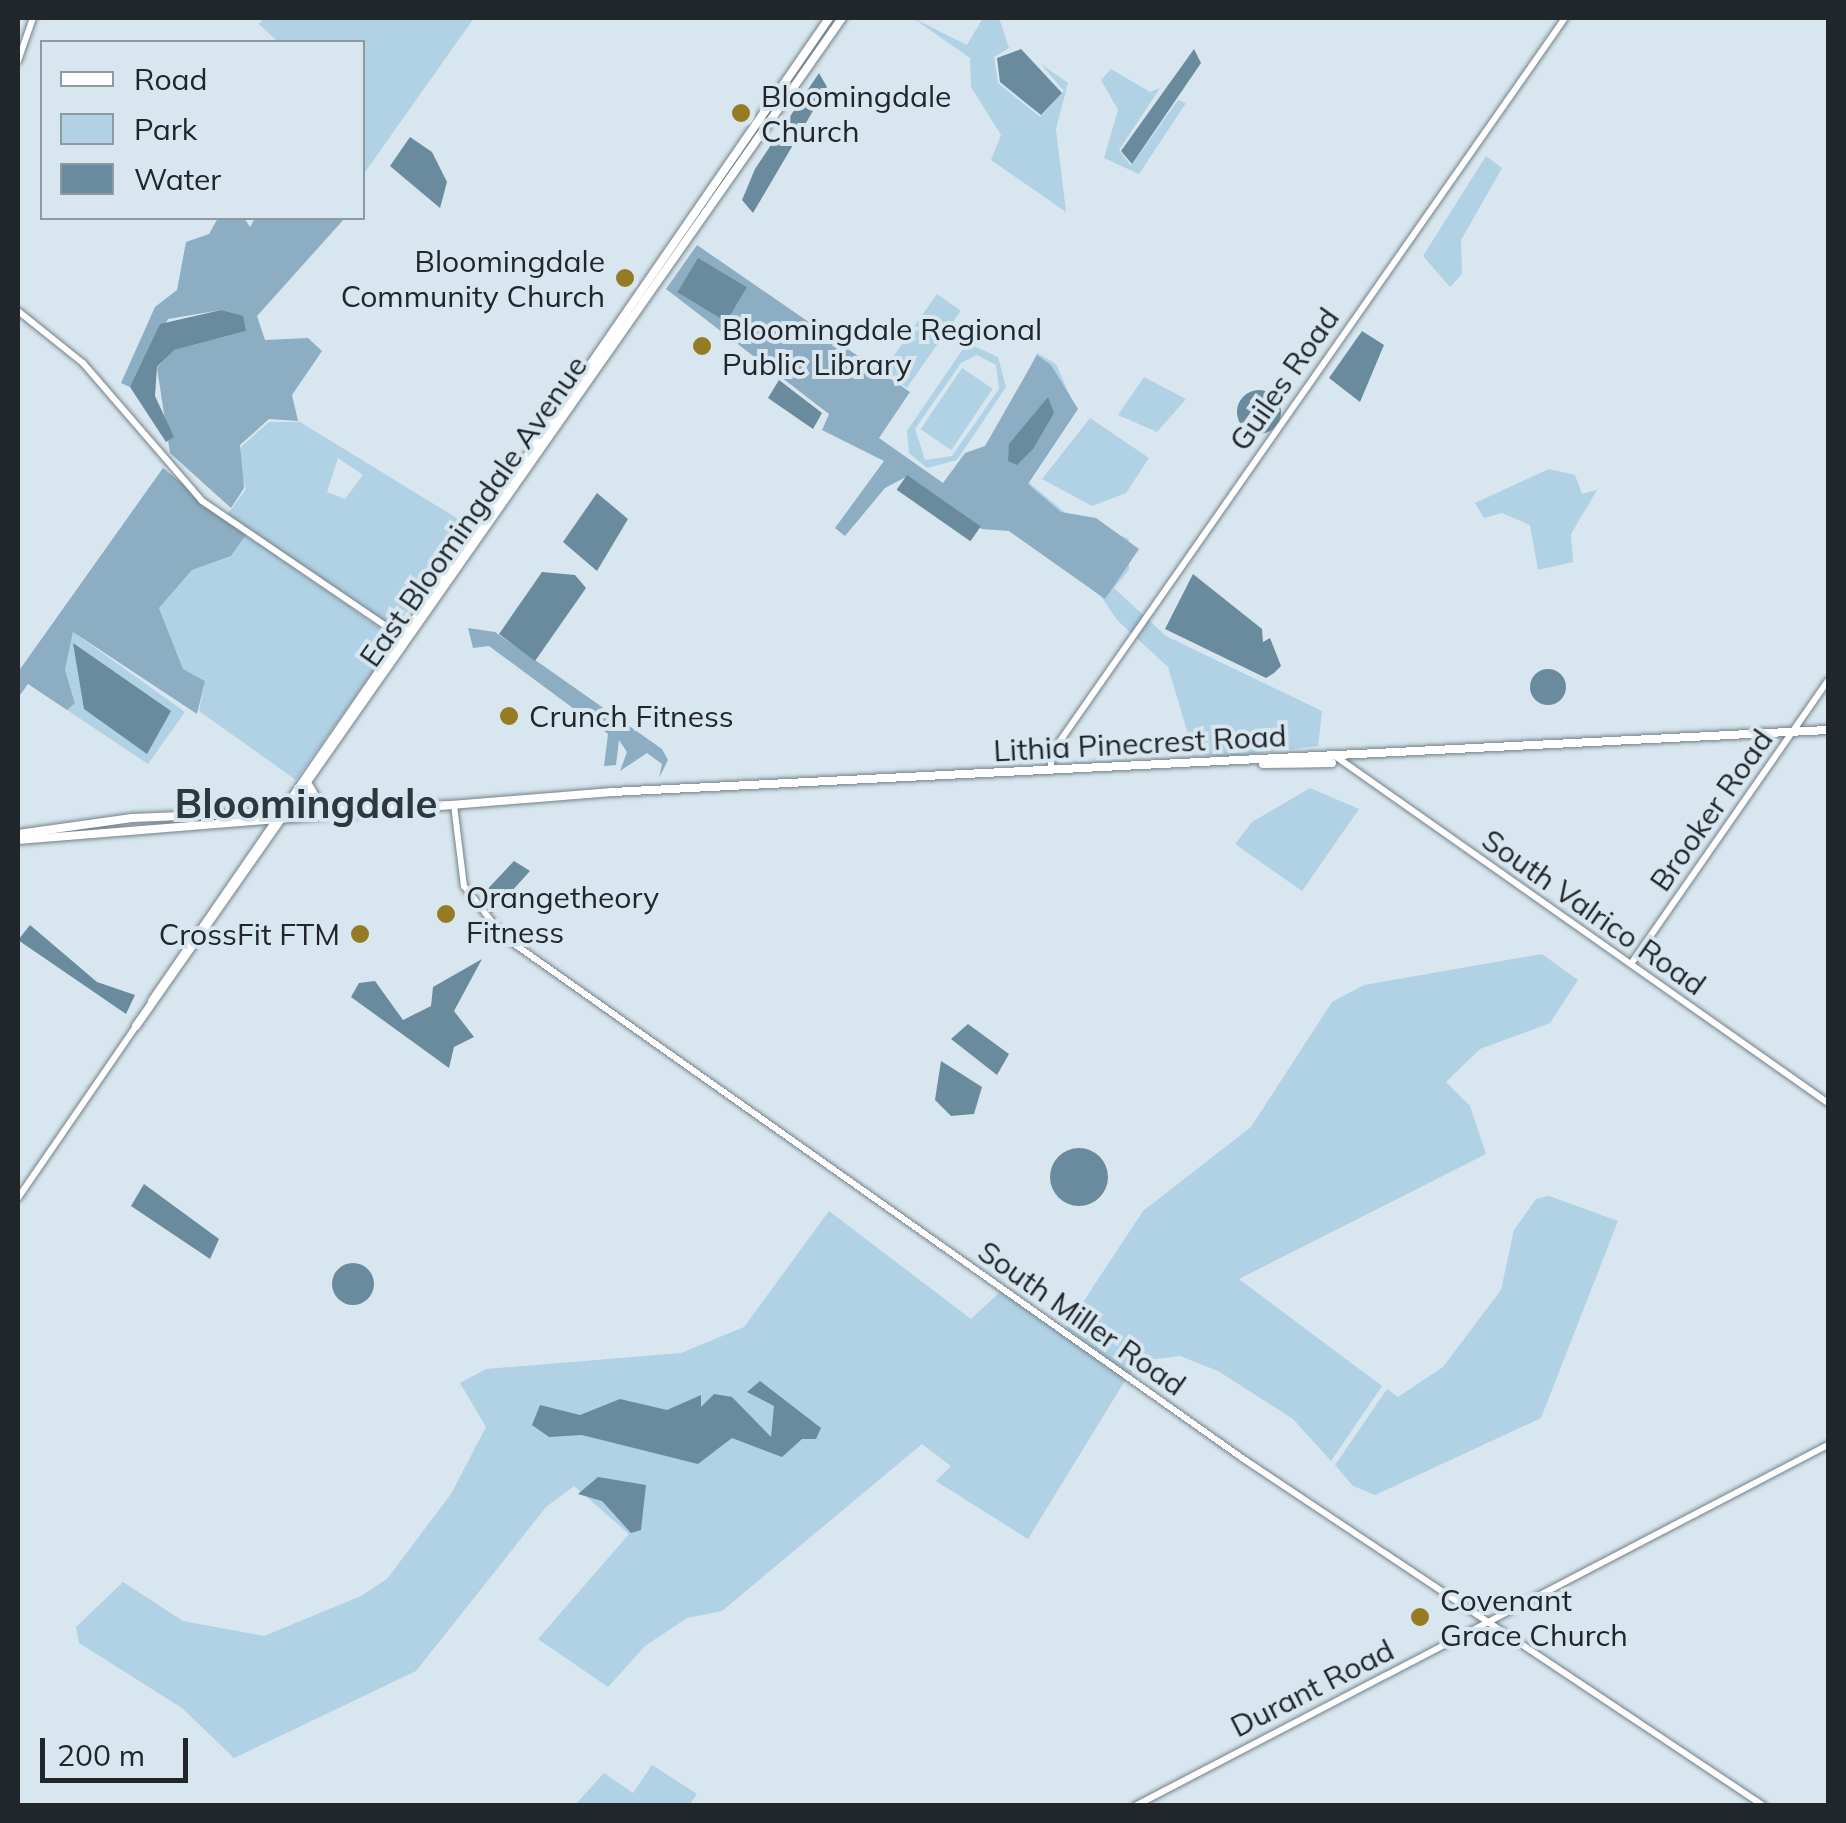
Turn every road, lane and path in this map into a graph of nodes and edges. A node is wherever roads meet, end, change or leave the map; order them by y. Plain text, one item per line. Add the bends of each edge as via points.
1 (33, 18) edge
2 (829, 18) edge
3 (842, 18) edge
4 (1564, 18) edge
5 (808, 58) junction
6 (18, 60) edge
7 (714, 198) junction
8 (18, 312) edge
9 (399, 635) junction
10 (410, 642) junction
11 (1828, 681) edge
12 (1828, 730) edge
13 (1793, 732) junction
14 (1334, 760) junction
15 (1050, 770) junction
16 (309, 785) junction
17 (454, 805) junction
18 (323, 810) junction
19 (278, 812) junction
20 (291, 812) junction
21 (242, 821) junction
22 (272, 821) junction
23 (284, 821) junction
24 (18, 837) edge
25 (253, 847) junction
26 (1630, 964) junction
27 (136, 1026) junction
28 (1828, 1103) edge
29 (18, 1198) edge
30 (1828, 1445) edge
31 (1488, 1622) junction
32 (1135, 1806) edge
33 (1764, 1806) edge

1 - 6 street
2 - 5 main road, East Bloomingdale Avenue
3 - 5 main road, East Bloomingdale Avenue
4 - 15 street, Guiles Road via 1053,751
5 - 7 main road, East Bloomingdale Avenue
7 - 9 main road, East Bloomingdale Avenue
7 - 10 main road, East Bloomingdale Avenue
8 - 9 street via 83,363 187,488
9 - 10 main road
9 - 19 main road, East Bloomingdale Avenue
10 - 16 main road, East Bloomingdale Avenue
11 - 13 street, Brooker Road
12 - 13 main road, Lithia Pinecrest Road
13 - 14 main road, Lithia Pinecrest Road
13 - 26 street, Brooker Road
14 - 15 main road, Lithia Pinecrest Road
14 - 26 street, South Valrico Road
15 - 17 main road, Lithia Pinecrest Road
16 - 18 main road
16 - 20 main road, East Bloomingdale Avenue
17 - 18 main road, Lithia Pinecrest Road
17 - 23 main road, Lithia Pinecrest Road
17 - 31 street, South Miller Road via 464,886 490,925
18 - 20 main road, Lithia Pinecrest Road
19 - 20 main road, Lithia Pinecrest Road
19 - 22 main road, East Bloomingdale Avenue
19 - 24 main road, Lithia Pinecrest Road
20 - 23 main road, East Bloomingdale Avenue
21 - 22 main road, Lithia Pinecrest Road
21 - 24 main road, Lithia Pinecrest Road
21 - 25 main road
22 - 23 main road, Lithia Pinecrest Road
22 - 25 main road, East Bloomingdale Avenue
23 - 27 main road, East Bloomingdale Avenue
25 - 27 main road, East Bloomingdale Avenue
26 - 28 street, South Valrico Road
27 - 29 street
30 - 31 street, Durant Road
31 - 32 street, Durant Road
31 - 33 street, South Miller Road

